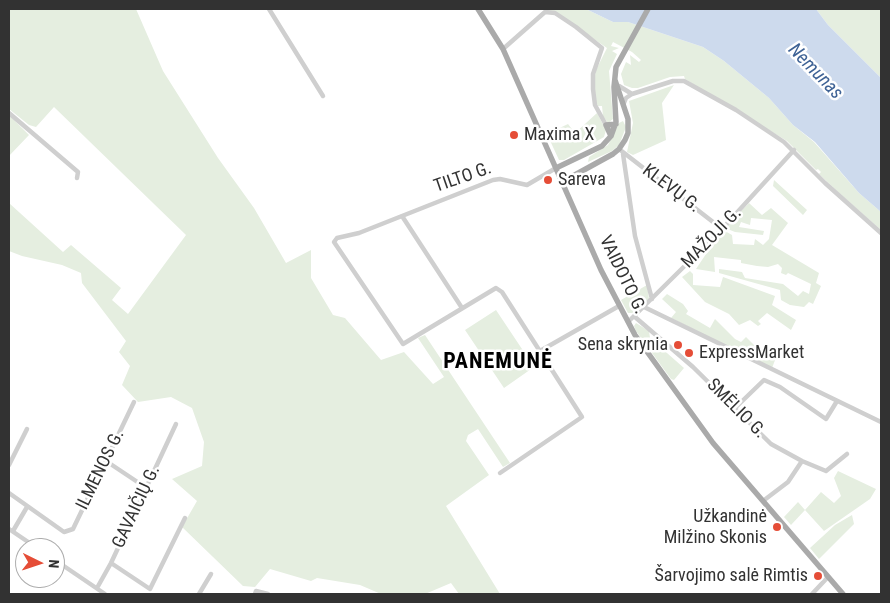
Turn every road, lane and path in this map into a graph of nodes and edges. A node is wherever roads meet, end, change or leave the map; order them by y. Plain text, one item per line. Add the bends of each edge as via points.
1 (269, 9) edge
2 (478, 9) edge
3 (648, 9) edge
4 (502, 49) junction
5 (614, 77) junction
6 (619, 86) junction
7 (632, 94) junction
8 (323, 96) dead end
9 (624, 103) junction
10 (9, 113) edge
11 (629, 122) junction
12 (616, 123) junction
13 (606, 124) junction
14 (611, 136) junction
15 (794, 150) junction
16 (621, 152) junction
17 (587, 153) junction
18 (592, 165) junction
19 (556, 168) junction
20 (77, 178) dead end
21 (562, 182) junction
22 (402, 216) junction
23 (722, 229) junction
24 (881, 233) edge
25 (652, 299) junction
26 (619, 306) junction
27 (644, 307) junction
28 (462, 308) junction
29 (635, 317) junction
30 (628, 322) junction
31 (540, 351) junction
32 (837, 401) junction
33 (134, 402) dead end
34 (735, 408) junction
35 (881, 422) edge
36 (176, 424) dead end
37 (27, 429) dead end
38 (847, 454) dead end
39 (106, 461) junction
40 (802, 461) junction
41 (9, 465) edge
42 (500, 473) dead end
43 (145, 487) junction
44 (9, 493) edge
45 (763, 501) junction
46 (28, 507) junction
47 (185, 518) dead end
48 (11, 530) edge
49 (23, 538) edge
50 (111, 563) junction
51 (65, 567) edge
52 (211, 574) dead end
53 (828, 576) junction
54 (96, 588) junction
55 (255, 593) edge
56 (106, 594) edge
57 (199, 594) edge
58 (268, 594) edge
59 (812, 594) edge
60 (843, 594) edge

1 - 8 street
2 - 4 main road, VAIDOTO G.
3 - 5 main road via 616,67
4 - 13 street via 545,12 555,13 576,26 602,48 593,74 593,89 595,105
4 - 19 main road, VAIDOTO G.
5 - 6 main road
5 - 12 main road
6 - 7 street
6 - 9 main road
7 - 9 street
7 - 15 street via 669,82 684,81 736,110
9 - 11 main road
10 - 20 street via 78,172
11 - 12 main road via 622,119
11 - 16 main road
12 - 13 main road
12 - 14 main road
13 - 14 main road
14 - 17 main road, TILTO G. via 605,144
15 - 23 street, MAŽOJI G.
15 - 24 street
16 - 18 main road
16 - 23 street, KLEVŲ G.
16 - 25 street via 635,236
17 - 18 main road via 585,162
17 - 19 main road, TILTO G.
18 - 21 main road
19 - 21 main road, VAIDOTO G.
19 - 22 street, TILTO G. via 532,183 522,185 496,179
21 - 26 main road, VAIDOTO G.
22 - 28 street
22 - 28 street, TILTO G. via 337,238 334,242 400,341 407,343
23 - 25 street, MAŽOJI G.
25 - 27 street, MAŽOJI G.
26 - 30 main road, VAIDOTO G.
26 - 31 street
27 - 29 street, MAŽOJI G.
27 - 32 street
28 - 31 street via 496,288 502,292
29 - 30 street, MAŽOJI G.
29 - 34 street, SMĖLIO G.
30 - 45 main road, VAIDOTO G. via 713,443
31 - 42 street via 582,417
32 - 34 street via 826,419 764,380
32 - 35 street
33 - 39 street, ILMENOS G.
34 - 40 street, SMĖLIO G. via 771,444
36 - 43 street, GAVAIČIŲ G.
37 - 41 street
38 - 40 street, SMĖLIO G. via 826,471
39 - 43 street
39 - 46 street, ILMENOS G. via 73,529 64,532
40 - 45 street via 788,482
43 - 50 street, GAVAIČIŲ G.
44 - 46 street
45 - 53 main road, VAIDOTO G.
46 - 48 street
47 - 50 street via 150,589
48 - 49 street
50 - 54 street, GAVAIČIŲ G.
51 - 54 street
52 - 57 street
53 - 59 street
53 - 60 main road, VAIDOTO G.
54 - 56 street
55 - 58 street

